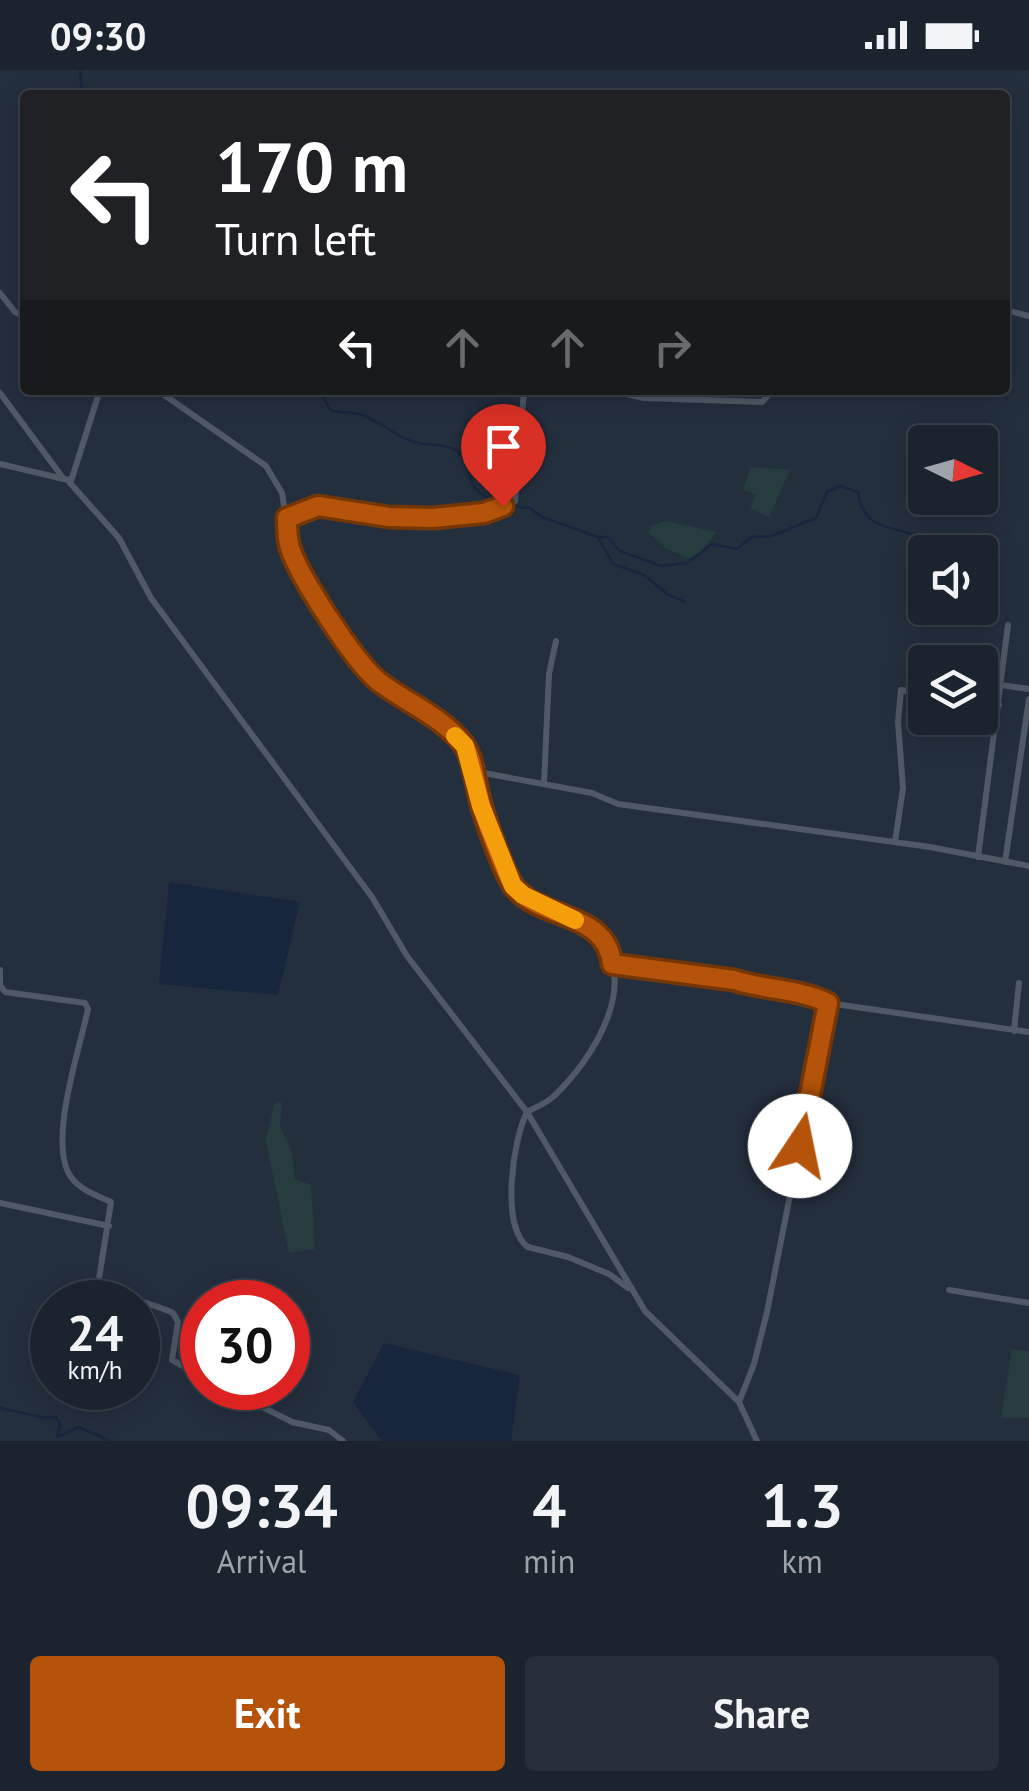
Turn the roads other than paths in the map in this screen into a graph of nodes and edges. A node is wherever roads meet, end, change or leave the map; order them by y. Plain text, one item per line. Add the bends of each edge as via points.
1 (0, 293) edge
2 (20, 315) edge
3 (0, 393) edge
4 (98, 395) edge
5 (164, 395) edge
6 (524, 395) edge
7 (631, 395) edge
8 (768, 395) edge
9 (0, 464) edge
10 (68, 478) junction
11 (287, 518) junction
12 (1008, 626) dead end
13 (556, 641) dead end
14 (1001, 685) junction
15 (1029, 688) edge
16 (908, 691) edge
17 (1029, 699) edge
18 (999, 704) joint
19 (473, 771) junction
20 (544, 784) junction
21 (896, 842) junction
22 (978, 856) junction
23 (1004, 862) junction
24 (1029, 866) edge
25 (612, 964) junction
26 (0, 970) edge
27 (1019, 983) dead end
28 (828, 1003) junction
29 (1014, 1031) junction
30 (1029, 1032) edge
31 (527, 1112) junction
32 (0, 1203) edge
33 (109, 1226) junction
34 (949, 1290) dead end
35 (633, 1292) junction
36 (1029, 1303) edge
37 (180, 1364) edge
38 (739, 1402) junction
39 (268, 1410) edge
40 (343, 1441) edge
41 (757, 1441) edge

1 - 2 street
3 - 10 street
4 - 10 street
5 - 11 street via 266,466
6 - 11 street via 515,501 484,513 433,518 330,506
7 - 8 street via 762,402
9 - 10 street
10 - 31 street via 119,538 152,598
11 - 19 street via 290,549 346,643 375,679 465,746
12 - 14 street
13 - 20 street
14 - 15 street
14 - 18 street
16 - 21 street via 901,690 899,698 903,788
17 - 23 street
18 - 22 street
19 - 20 street
19 - 25 street via 513,886 586,924
20 - 21 street via 618,804
21 - 22 street
22 - 23 street
23 - 24 street
25 - 28 street via 734,980
25 - 31 street via 611,1016 552,1099
26 - 33 street via 5,992 85,1003 88,1009 61,1135 71,1177 111,1202
27 - 29 street
28 - 29 street
28 - 38 street via 766,1312
29 - 30 street
31 - 35 street
31 - 35 street via 511,1184 519,1240 609,1274
32 - 33 street
33 - 37 street via 99,1279 173,1312 178,1322 172,1360
34 - 36 street
35 - 38 street
38 - 41 street
39 - 40 street

